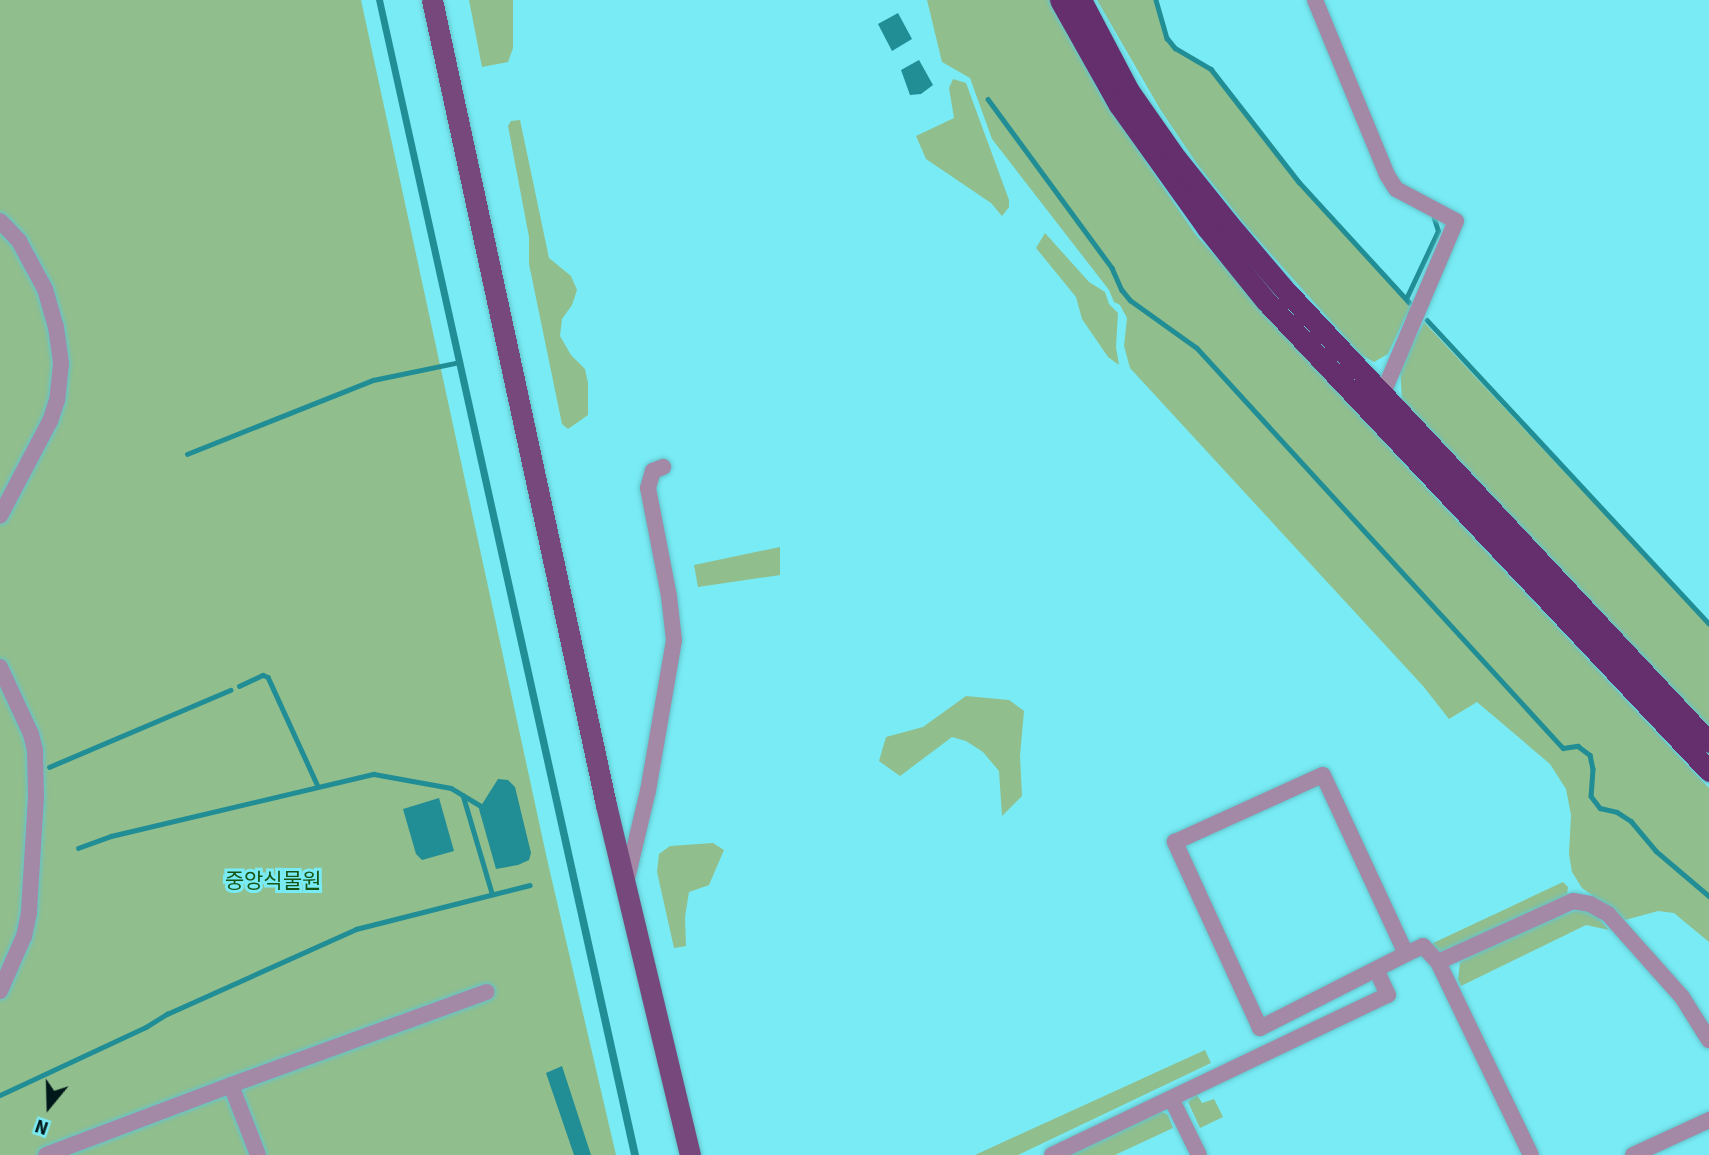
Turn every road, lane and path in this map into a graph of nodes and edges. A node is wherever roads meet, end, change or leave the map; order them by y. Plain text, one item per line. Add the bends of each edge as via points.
1 (432, 0) edge
2 (1060, 0) edge
3 (1081, 0) edge
4 (1315, 0) edge
5 (0, 220) edge
6 (1383, 393) junction
7 (663, 467) dead end
8 (0, 516) edge
9 (0, 667) edge
10 (4, 683) edge
11 (1709, 742) edge
12 (1709, 771) edge
13 (625, 885) junction
14 (1406, 954) junction
15 (1438, 962) junction
16 (1377, 971) junction
17 (0, 991) edge
18 (487, 992) dead end
19 (1709, 1040) edge
20 (232, 1085) junction
21 (1172, 1100) junction
22 (1709, 1119) edge
23 (46, 1155) edge
24 (258, 1155) edge
25 (690, 1155) edge
26 (1052, 1155) edge
27 (1199, 1155) edge
28 (1531, 1155) edge
29 (1633, 1155) edge

1 - 13 main road
2 - 12 highway via 1125,114 1266,301
3 - 6 highway via 1129,91 1175,158 1284,289
4 - 6 street via 1396,189 1456,221
5 - 8 street via 19,241 45,289 61,363 50,421
6 - 11 highway
7 - 13 street via 653,471 648,488 674,640 648,792
9 - 10 street
10 - 17 street via 35,750 35,852 24,936
13 - 25 main road
14 - 15 street via 1423,946
14 - 16 street
14 - 16 street via 1323,775 1175,842 1260,1028
15 - 19 street via 1573,901 1590,904 1608,914 1682,997
15 - 28 street
16 - 21 street via 1388,995
18 - 20 street
20 - 23 street
20 - 24 street
21 - 26 street
21 - 27 street
22 - 29 street

